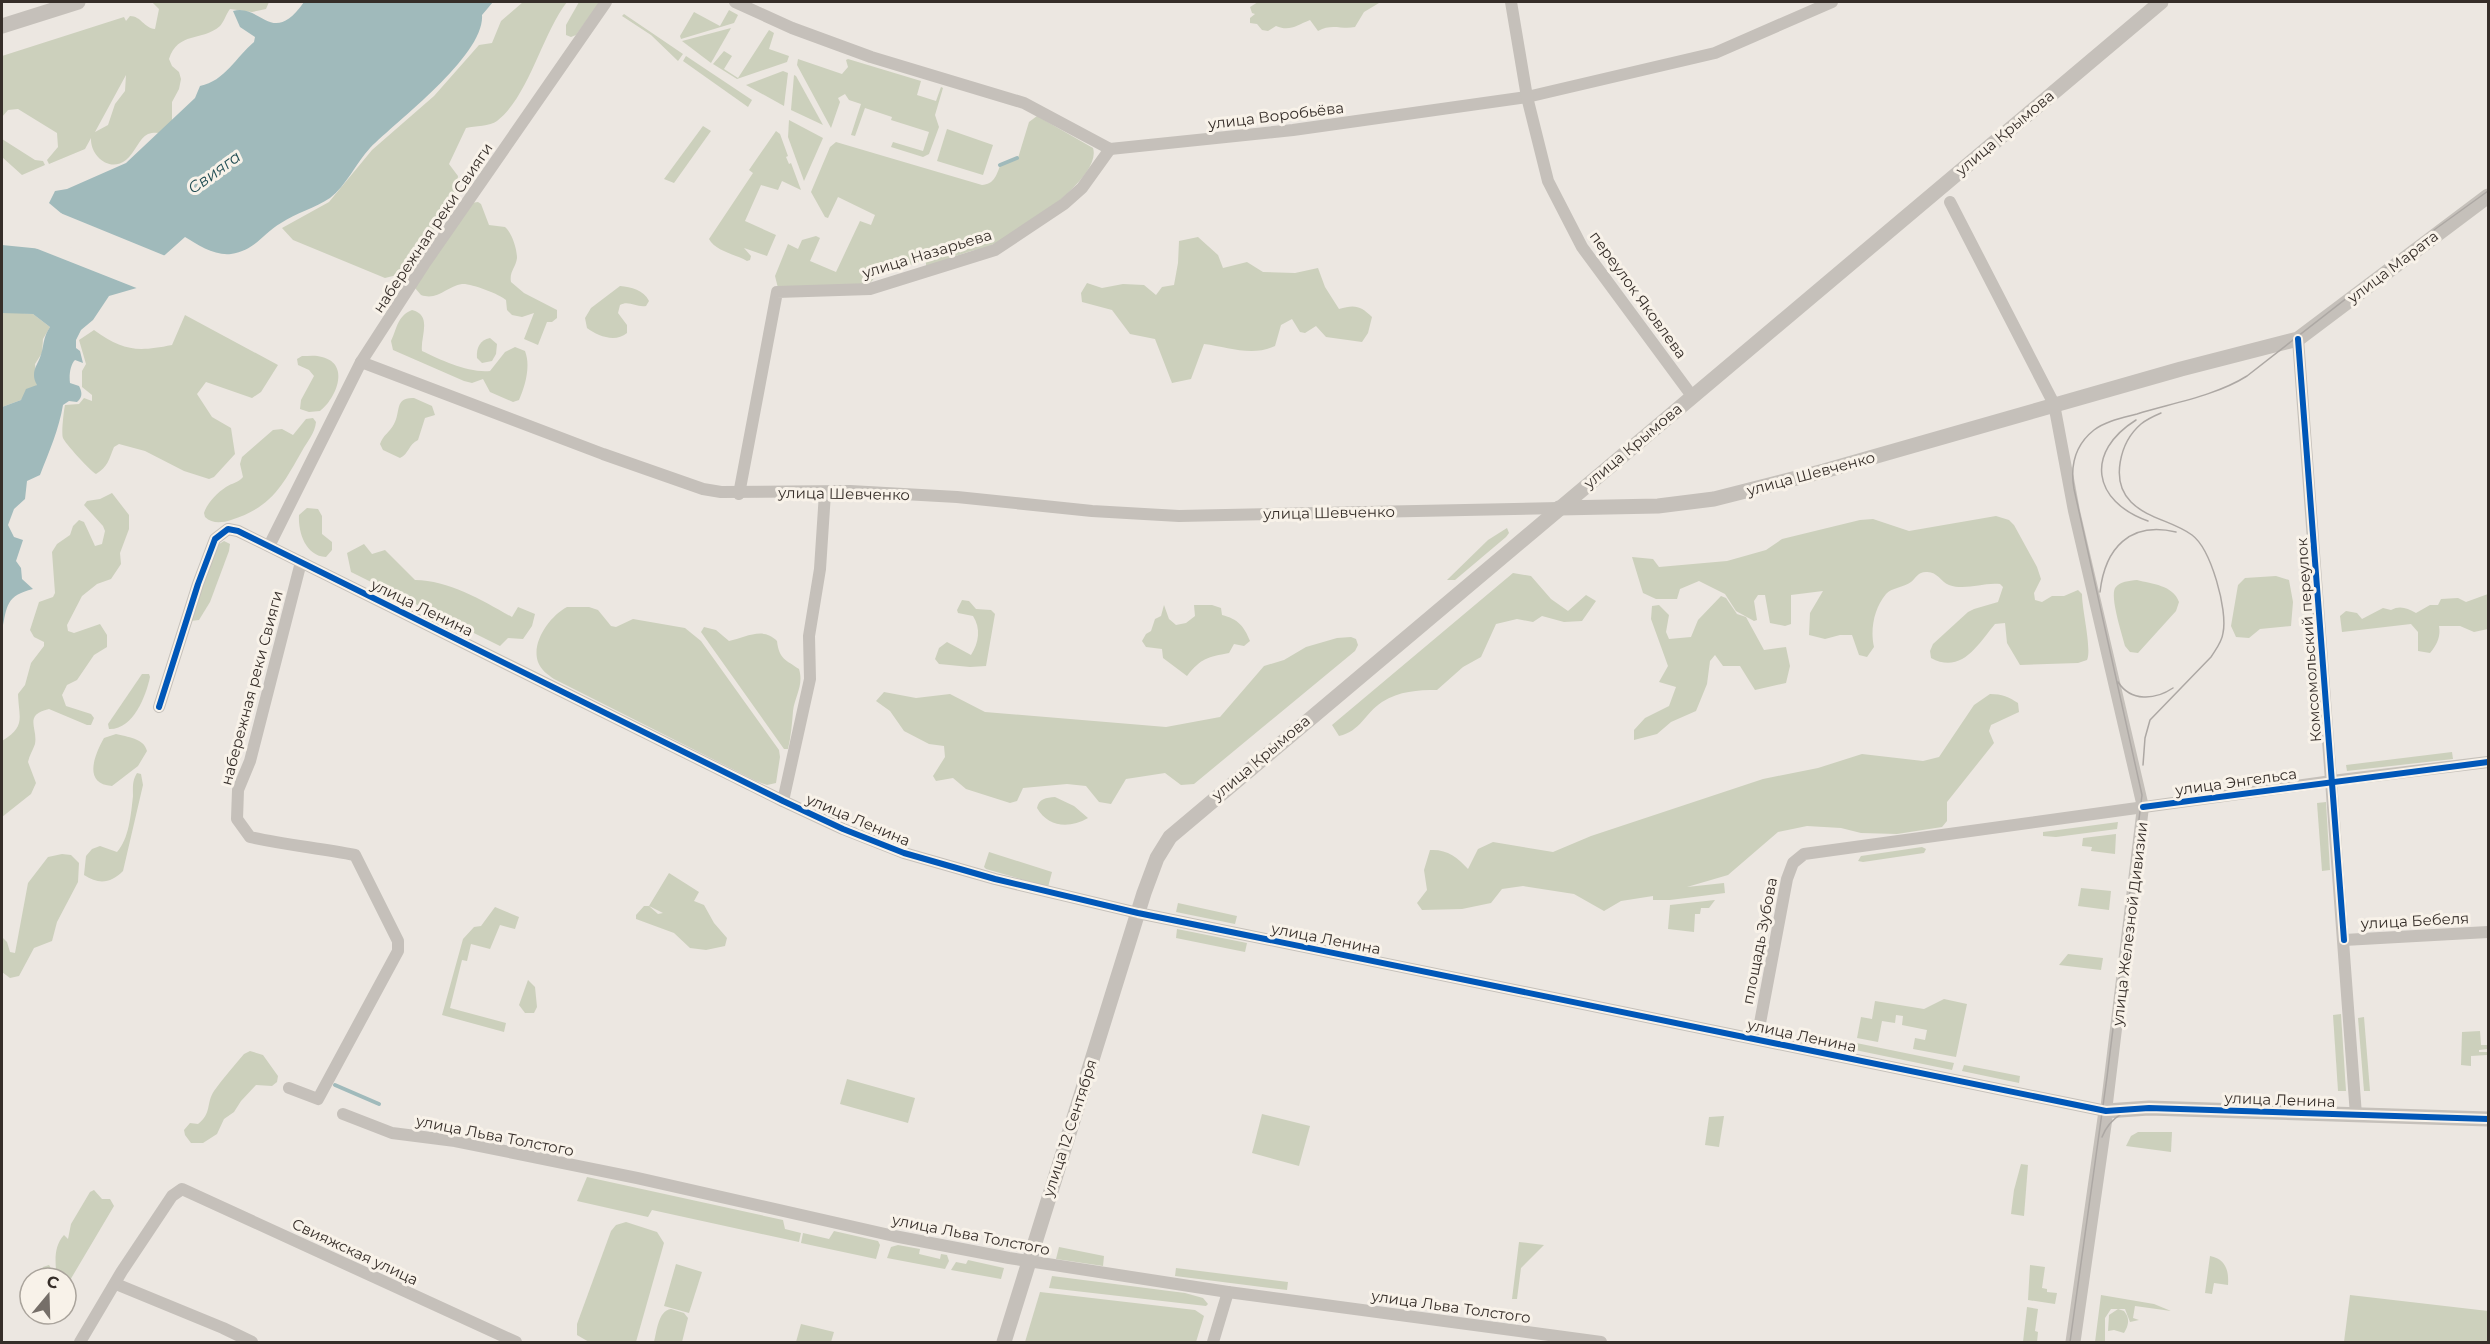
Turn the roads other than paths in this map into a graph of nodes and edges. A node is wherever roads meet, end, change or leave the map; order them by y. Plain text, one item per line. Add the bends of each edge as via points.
1 (78, 2) edge
2 (606, 2) edge
3 (735, 2) edge
4 (1511, 2) edge
5 (1832, 2) edge
6 (2161, 2) edge
7 (2, 26) edge
8 (1527, 97) junction
9 (1110, 149) junction
10 (2488, 196) edge
11 (1950, 202) dead end
12 (2298, 339) junction
13 (361, 362) junction
14 (1692, 396) junction
15 (2054, 404) junction
16 (825, 493) junction
17 (739, 494) junction
18 (1559, 508) junction
19 (269, 546) junction
20 (302, 562) junction
21 (159, 707) dead end
22 (2488, 762) edge
23 (2332, 781) junction
24 (783, 801) junction
25 (2143, 807) junction
26 (1804, 854) joint
27 (1138, 913) junction
28 (2488, 932) edge
29 (2344, 940) junction
30 (1756, 1039) junction
31 (289, 1088) dead end
32 (2106, 1111) junction
33 (343, 1114) dead end
34 (2356, 1115) junction
35 (2488, 1119) edge
36 (1027, 1262) junction
37 (116, 1284) junction
38 (1228, 1292) junction
39 (80, 1342) edge
40 (252, 1342) edge
41 (516, 1342) edge
42 (1004, 1342) edge
43 (1213, 1342) edge
44 (1601, 1342) edge
45 (2073, 1342) edge

1 - 7 street
2 - 13 street, набережная реки Свияги
3 - 9 street via 871,57 1024,104
4 - 8 street, переулок Яковлева
5 - 8 street, улица Воробьёва via 1715,53
6 - 14 street, улица Крымова
8 - 9 street, улица Воробьёва via 1293,130
8 - 14 street, переулок Яковлева via 1548,181 1582,247
9 - 17 street, улица Назарьева via 1082,188 1064,204 995,250 870,289 777,291
10 - 12 street, улица Марата
11 - 15 street, улица Железной Дивизии
12 - 15 street, улица Шевченко
12 - 23 street, Комсомольский переулок
13 - 17 street, улица Шевченко via 636,466 703,489
13 - 19 street, набережная реки Свияги
14 - 18 street, улица Крымова
15 - 18 street, улица Шевченко via 1714,499 1658,506
15 - 25 street, улица Железной Дивизии via 2074,511
16 - 17 street, улица Шевченко
16 - 18 street, улица Шевченко via 957,496 1179,516
16 - 24 street via 820,569 809,636 810,679
18 - 27 street, улица Крымова via 1179,828 1157,858
19 - 20 street, улица Ленина
19 - 21 street, улица Ленина via 248,534 228,529 215,539
20 - 24 street, улица Ленина
20 - 31 street, набережная реки Свияги via 250,761 238,790 237,819 250,837 355,855 398,941 398,951 318,1099
22 - 23 street, улица Энгельса
23 - 25 street, улица Энгельса
23 - 29 street, Комсомольский переулок
24 - 27 street, улица Ленина via 904,853
25 - 26 street, улица Энгельса
25 - 32 street, улица Железной Дивизии
26 - 30 street, площадь Зубова via 1793,863 1786,881
27 - 30 street, улица Ленина
27 - 36 street, улица 12 Сентября
28 - 29 street, улица Бебеля
29 - 34 street, Комсомольский переулок
30 - 32 street, улица Ленина
32 - 34 street, улица Ленина via 2149,1108
32 - 45 street, улица Железной Дивизии
33 - 36 street, улица Льва Толстого via 392,1132 637,1178
34 - 35 street, улица Ленина
36 - 38 street, улица Льва Толстого
36 - 42 street, улица 12 Сентября
37 - 39 street
37 - 40 street
37 - 41 street, Свияжская улица via 172,1196 182,1189
38 - 43 street
38 - 44 street, улица Льва Толстого

